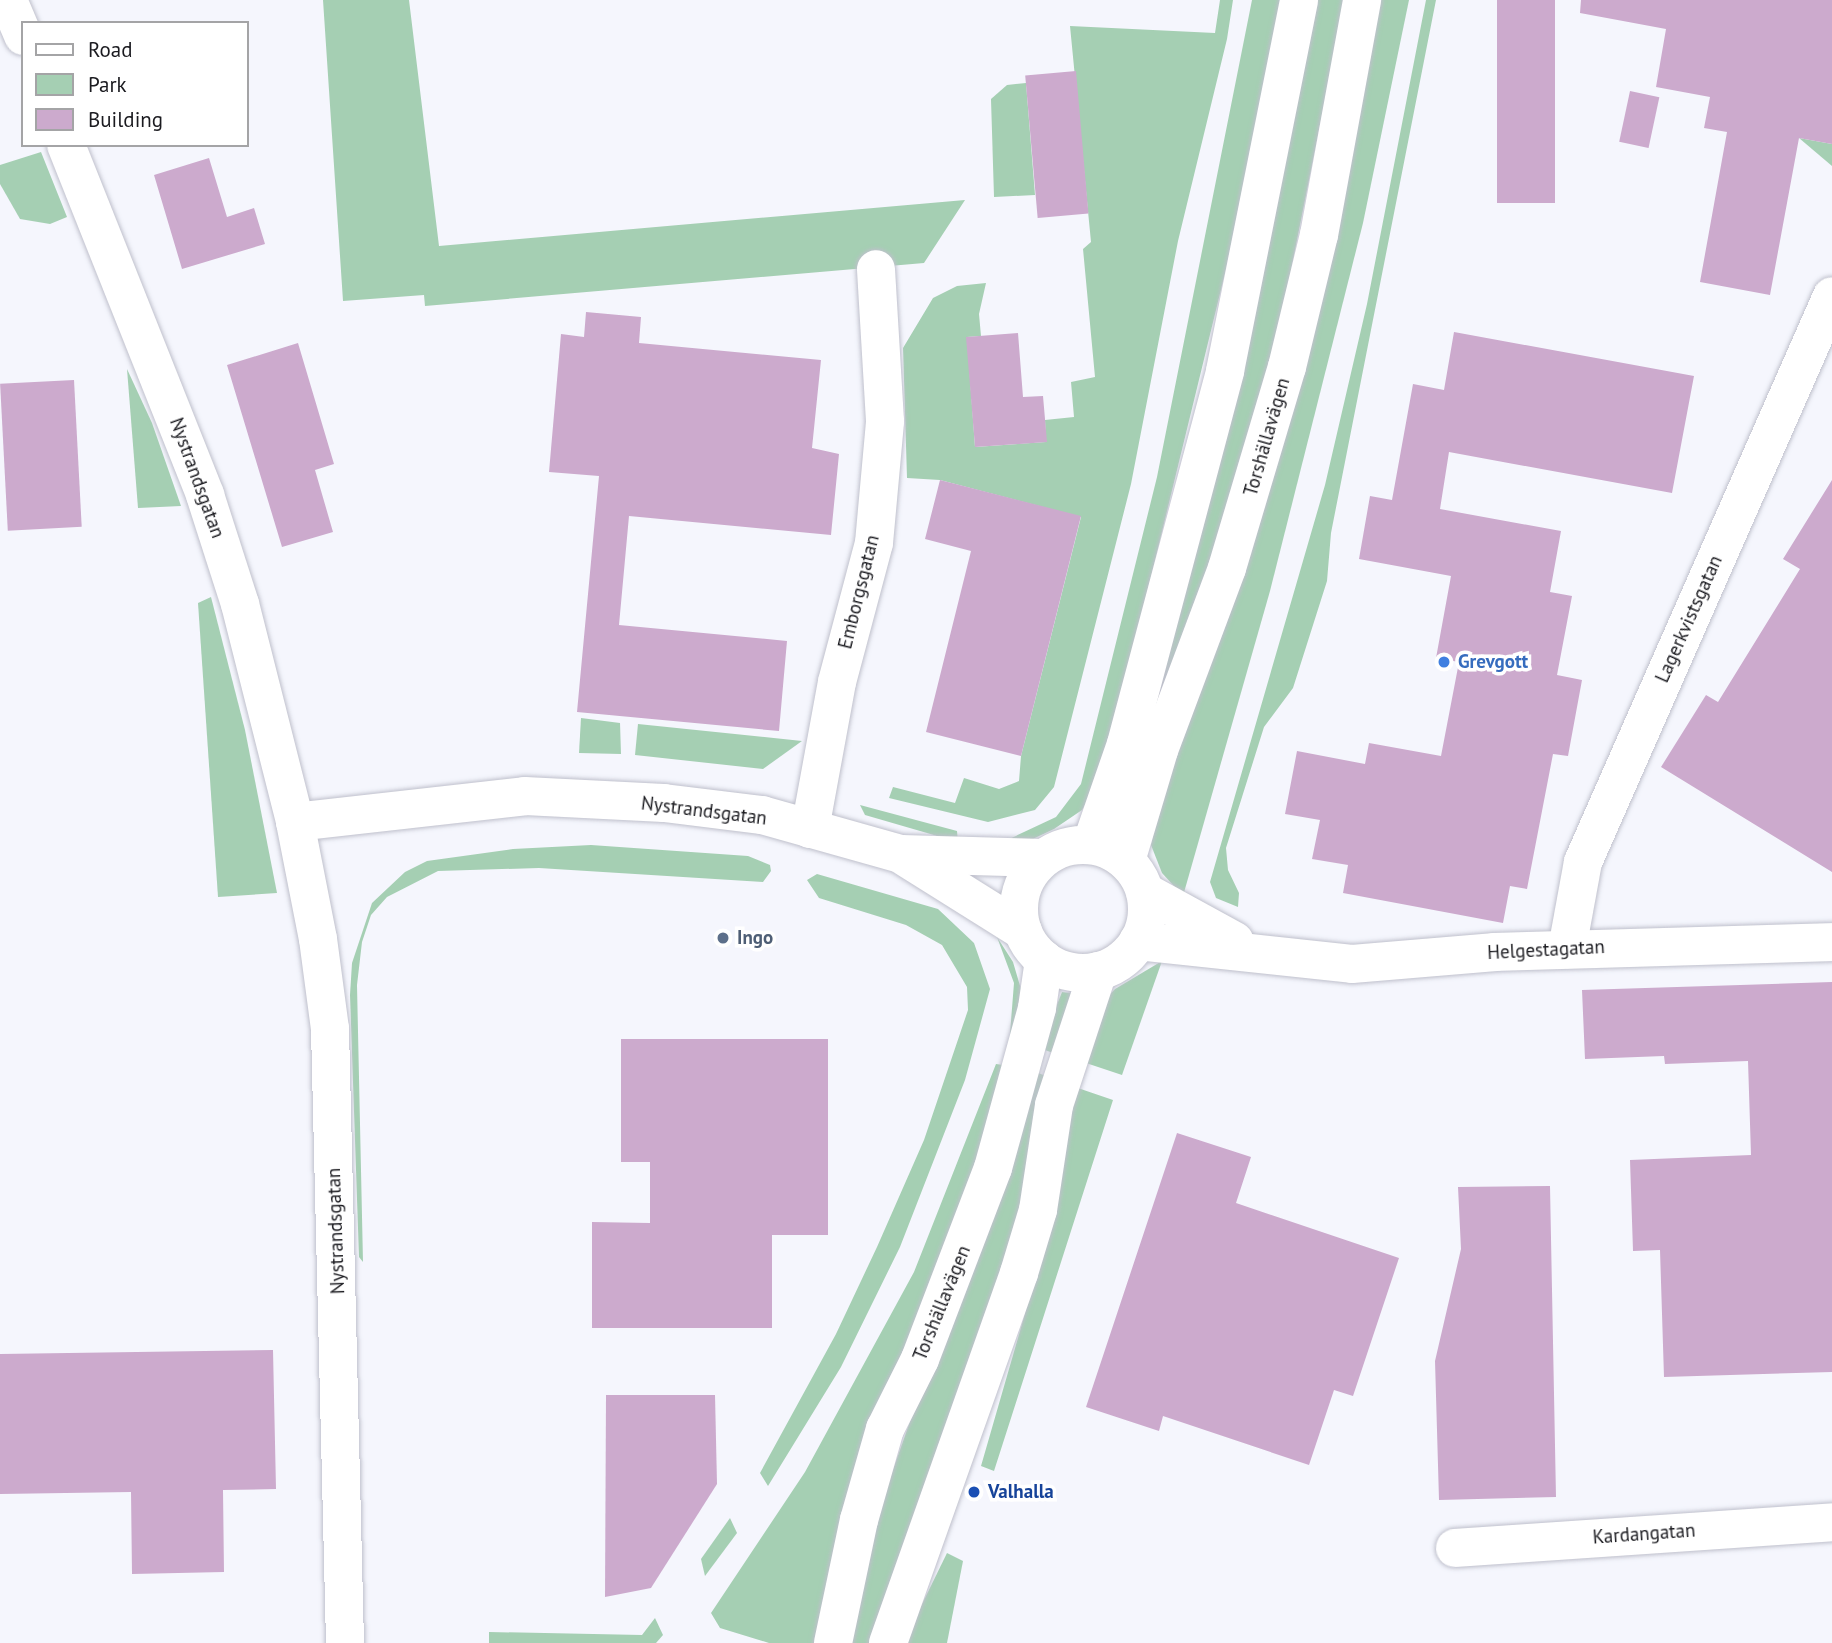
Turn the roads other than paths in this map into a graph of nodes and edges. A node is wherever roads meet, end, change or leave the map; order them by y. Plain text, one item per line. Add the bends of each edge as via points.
1 (8, 0) edge
2 (1299, 0) edge
3 (1362, 0) edge
4 (21, 31) edge
5 (67, 147) edge
6 (876, 269) dead end
7 (1832, 296) edge
8 (295, 822) junction
9 (810, 829) junction
10 (1091, 845) junction
11 (901, 854) junction
12 (1043, 858) junction
13 (1136, 877) junction
14 (1138, 941) junction
15 (1832, 942) edge
16 (1033, 946) junction
17 (1567, 949) junction
18 (1262, 954) junction
19 (1098, 971) junction
20 (1832, 1522) edge
21 (1455, 1548) dead end
22 (345, 1643) edge
23 (833, 1643) edge
24 (888, 1643) edge

1 - 4 street
2 - 10 street via 1225,371 1126,744
3 - 13 street, Torshällavägen via 1319,235 1283,380 1227,569 1158,750
5 - 8 street, Nystrandsgatan via 209,506 245,620
6 - 9 street, Emborgsgatan via 885,421 874,543 837,682
7 - 17 street, Lagerkvistsgatan via 1583,862
8 - 9 street, Nystrandsgatan via 525,796 664,803 762,815
8 - 22 street, Nystrandsgatan via 330,1029
9 - 11 street, Nystrandsgatan
10 - 12 street via 1064,847
10 - 13 street
11 - 12 street, Nystrandsgatan
11 - 16 street, Nystrandsgatan
12 - 16 street via 1020,892
13 - 14 street via 1146,923
13 - 18 street, Helgestagatan
14 - 18 street, Helgestagatan
14 - 19 street via 1122,960
15 - 17 street, Helgestagatan
16 - 19 street via 1067,971
16 - 23 street, Torshällavägen via 1037,1008 993,1168 920,1359 885,1429 859,1520
17 - 18 street, Helgestagatan via 1352,964
19 - 24 street via 1054,1105 1038,1210 1019,1273
20 - 21 street, Kardangatan

